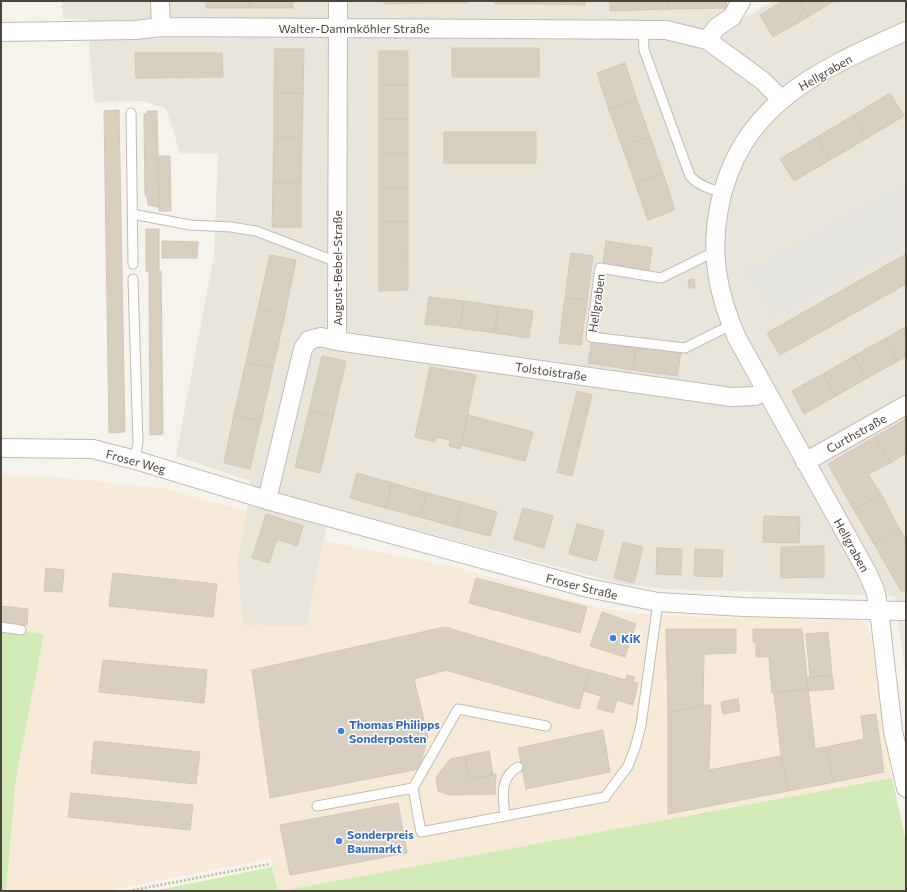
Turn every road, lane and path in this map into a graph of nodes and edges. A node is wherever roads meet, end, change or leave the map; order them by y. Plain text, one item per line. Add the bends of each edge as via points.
1 (160, 1) edge
2 (338, 1) edge
3 (741, 1) edge
4 (161, 27) junction
5 (338, 28) junction
6 (643, 30) junction
7 (906, 31) edge
8 (1, 32) edge
9 (707, 40) junction
10 (782, 100) junction
11 (131, 113) dead end
12 (722, 192) junction
13 (132, 214) junction
14 (716, 251) junction
15 (337, 262) junction
16 (132, 264) dead end
17 (133, 279) dead end
18 (731, 325) junction
19 (337, 341) junction
20 (765, 390) junction
21 (906, 405) edge
22 (1, 448) edge
23 (135, 460) junction
24 (805, 462) junction
25 (267, 500) junction
26 (658, 602) junction
27 (879, 610) junction
28 (906, 611) edge
29 (1, 627) edge
30 (21, 630) dead end
31 (546, 726) dead end
32 (518, 767) dead end
33 (413, 788) junction
34 (906, 788) edge
35 (317, 806) dead end
36 (505, 816) junction
37 (269, 864) dead end
38 (129, 891) edge

1 - 4 street
2 - 5 street, August-Bebel-Straße
3 - 9 street via 732,17 717,27
4 - 5 street, Walter-Dammköhler Straße
4 - 8 street, Walter-Dammköhler Straße via 135,30
5 - 6 street, Walter-Dammköhler Straße
5 - 15 street, August-Bebel-Straße
6 - 9 street, Walter-Dammköhler Straße via 682,33
6 - 12 lane via 644,50 690,176 695,182
7 - 10 street, Hellgraben via 824,70
9 - 10 street, Walter-Dammköhler Straße via 763,82
10 - 12 street, Hellgraben via 746,138 728,172
11 - 13 lane
12 - 14 street, Hellgraben
13 - 15 lane via 190,225 256,231
13 - 16 lane
14 - 18 street, Hellgraben via 718,284
14 - 18 lane, Hellgraben via 661,278 600,268 591,337 685,348
15 - 19 street, August-Bebel-Straße
17 - 23 lane via 138,442
18 - 20 street, Hellgraben
19 - 20 street, Tolstoistraße via 731,397 755,396
19 - 25 street, August-Bebel-Straße via 321,337 309,340 303,349
20 - 24 street, Hellgraben
21 - 24 street, Curthstraße
22 - 23 street, Froser Weg via 93,449
23 - 25 street, Froser Weg
24 - 27 street, Hellgraben via 867,572 875,590
25 - 26 street, Froser Straße via 588,588
26 - 27 street, Froser Straße
26 - 36 lane via 641,725 628,766 605,797
27 - 28 street, Froser Straße
27 - 34 street, Hellgraben via 893,731
29 - 30 lane
31 - 33 lane via 458,709
32 - 36 lane via 504,783
33 - 35 lane
33 - 36 lane via 421,832
37 - 38 path

